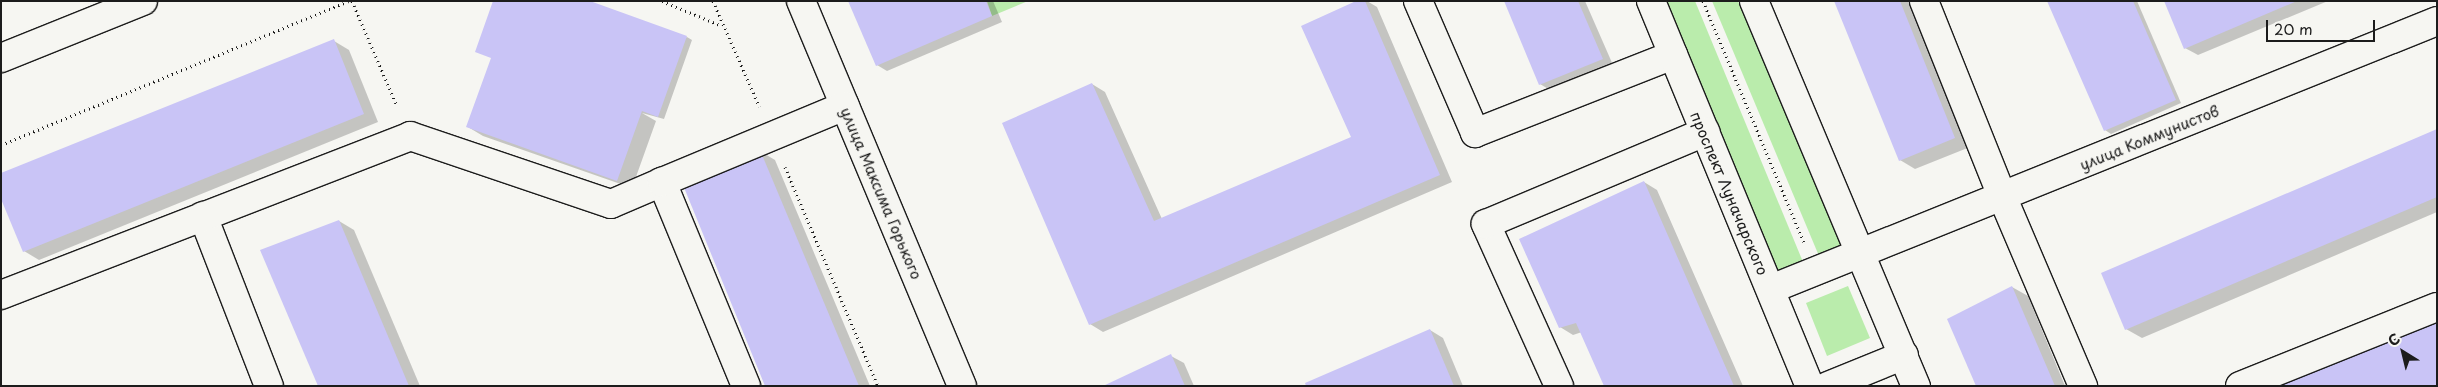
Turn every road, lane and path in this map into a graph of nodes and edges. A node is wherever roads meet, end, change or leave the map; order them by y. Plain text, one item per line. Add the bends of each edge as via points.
1 (143, 1) edge
2 (348, 1) edge
3 (352, 1) edge
4 (662, 1) edge
5 (713, 1) edge
6 (801, 1) edge
7 (1418, 1) edge
8 (1651, 1) edge
9 (1703, 1) edge
10 (1754, 1) edge
11 (1924, 1) edge
12 (104, 8) edge
13 (2437, 21) edge
14 (723, 27) junction
15 (1673, 55) junction
16 (1, 58) edge
17 (845, 106) junction
18 (1704, 132) junction
19 (772, 135) junction
20 (410, 136) junction
21 (1, 145) edge
22 (662, 182) junction
23 (2002, 196) junction
24 (203, 216) junction
25 (1860, 253) junction
26 (1815, 270) junction
27 (1771, 289) junction
28 (1, 295) edge
29 (2437, 307) edge
30 (1904, 355) junction
31 (269, 386) edge
32 (746, 386) edge
33 (878, 386) edge
34 (962, 386) edge
35 (1559, 386) edge
36 (1810, 386) edge
37 (1828, 386) edge
38 (1916, 386) edge
39 (2083, 386) edge
40 (2240, 386) edge

1 - 12 street
2 - 21 path
3 - 20 path
4 - 14 path
5 - 14 path
6 - 17 street, улица Максима Горького
7 - 15 street via 1475,133
8 - 15 street, проспект Луначарского
9 - 26 path
10 - 25 street
11 - 23 street
12 - 16 street
13 - 23 street, улица Коммунистов
14 - 19 path
15 - 18 street, проспект Луначарского
17 - 19 street
17 - 34 street, улица Максима Горького
18 - 27 street, проспект Луначарского
18 - 35 street via 1486,224
19 - 22 street
19 - 33 path
20 - 22 street via 611,204
20 - 24 street
22 - 32 street
23 - 25 street, улица Коммунистов
23 - 39 street
24 - 28 street
24 - 31 street
25 - 26 street, улица Коммунистов
25 - 30 street
26 - 27 street, улица Коммунистов
27 - 36 street, проспект Луначарского
29 - 40 street
30 - 37 street
30 - 38 street

